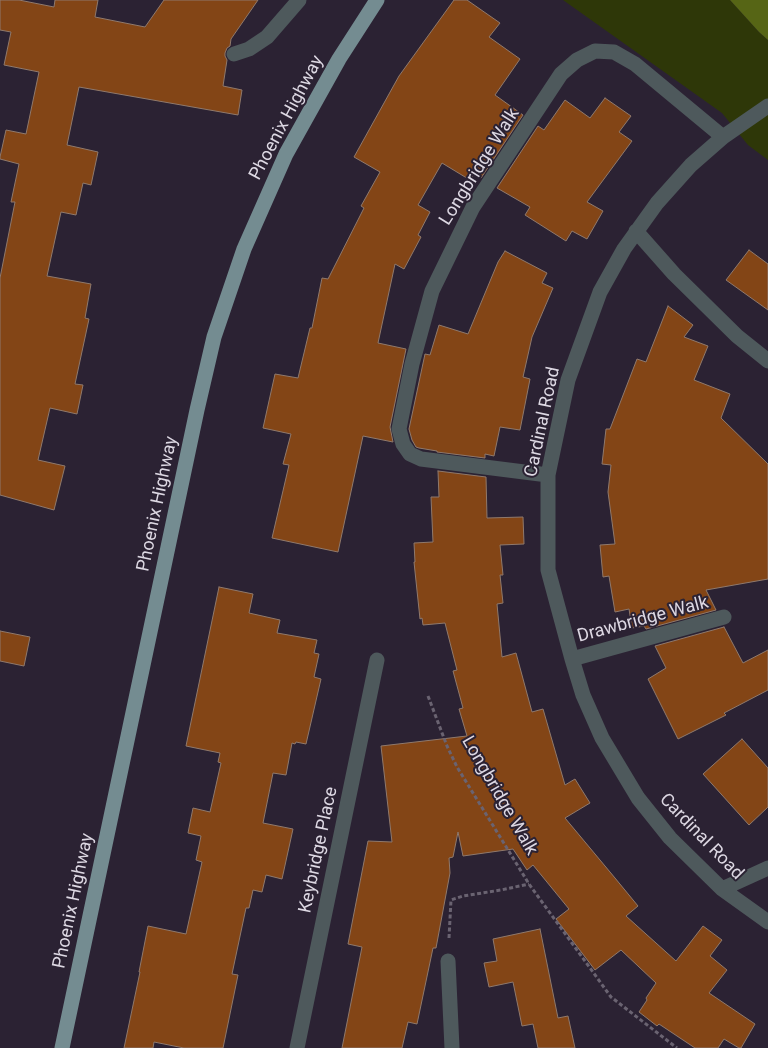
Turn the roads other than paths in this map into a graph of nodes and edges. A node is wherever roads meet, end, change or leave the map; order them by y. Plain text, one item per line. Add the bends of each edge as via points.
1 (299, 0) edge
2 (378, 0) edge
3 (234, 54) dead end
4 (768, 106) edge
5 (723, 137) junction
6 (636, 231) junction
7 (768, 361) edge
8 (548, 475) junction
9 (724, 617) dead end
10 (572, 659) junction
11 (377, 660) dead end
12 (768, 868) edge
13 (722, 889) junction
14 (768, 922) edge
15 (448, 961) road end
16 (62, 1048) edge
17 (297, 1048) edge
18 (452, 1048) edge

1 - 3 street via 267,37
2 - 16 main road, Phoenix Highway via 339,59 286,154 244,249 214,337
4 - 5 street, Cardinal Road
5 - 6 street, Cardinal Road via 657,203
5 - 8 street, Longbridge Walk via 635,64 614,52 595,52 577,60 561,74 473,207 432,291 399,429 403,444 410,454 421,459
6 - 7 street via 674,274 737,336
6 - 8 street, Cardinal Road via 600,292 568,380
8 - 10 street, Cardinal Road via 548,570
9 - 10 street, Drawbridge Walk
10 - 13 street, Cardinal Road via 602,738 638,798 670,838
11 - 17 street, Keybridge Place
12 - 13 street
13 - 14 street, Cardinal Road
15 - 18 street

